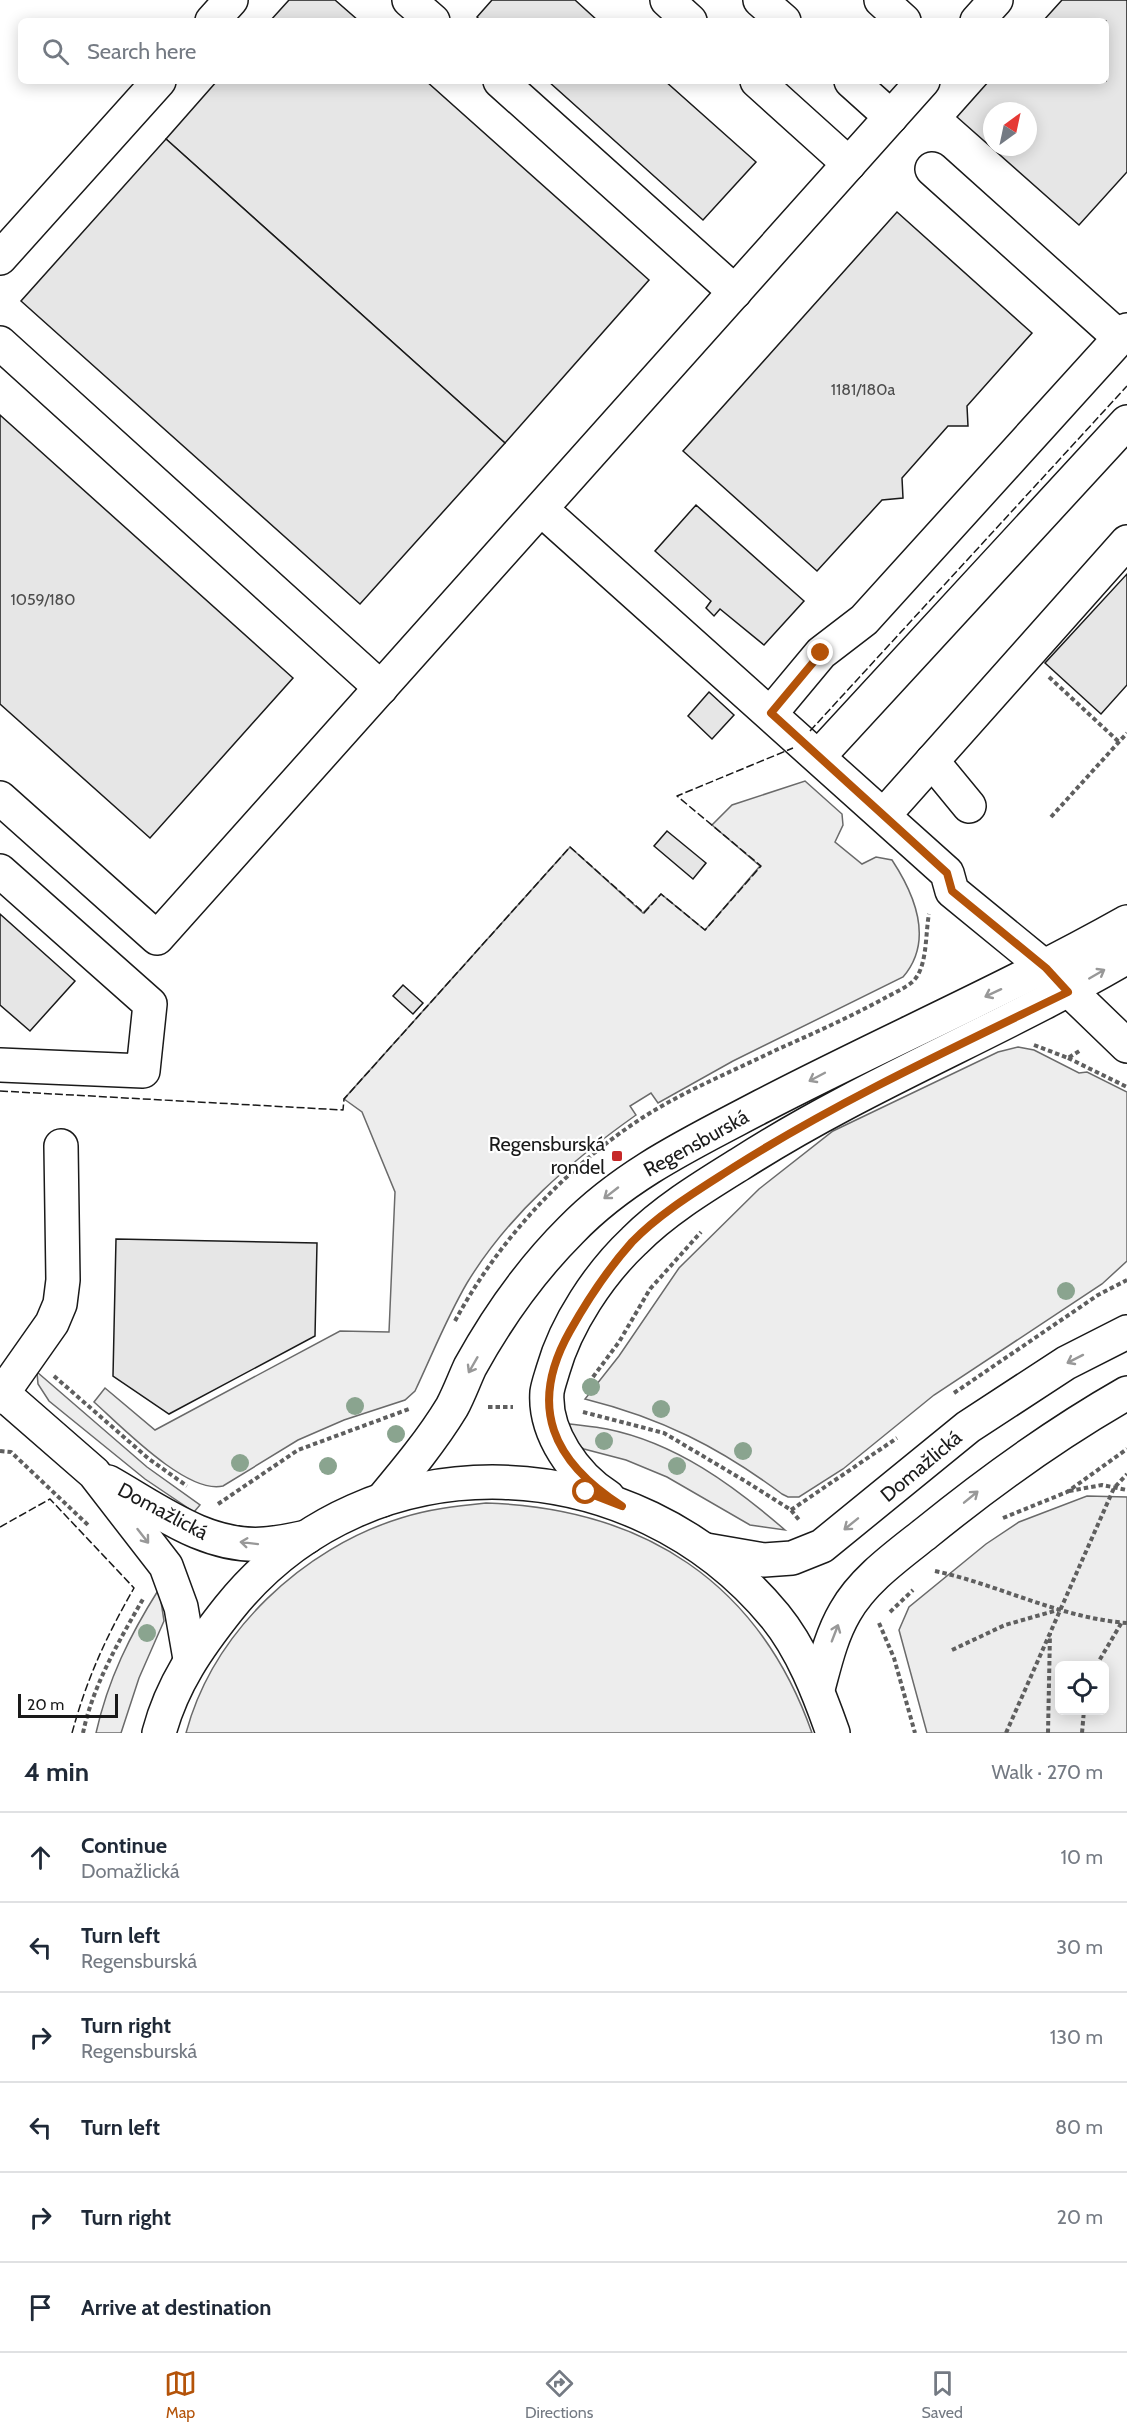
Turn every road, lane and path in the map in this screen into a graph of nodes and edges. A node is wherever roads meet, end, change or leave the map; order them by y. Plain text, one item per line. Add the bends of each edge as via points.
1 (231, 0) edge
2 (409, 0) edge
3 (667, 0) edge
4 (760, 0) edge
5 (881, 0) edge
6 (996, 0) edge
7 (215, 18) edge
8 (430, 18) edge
9 (687, 18) edge
10 (781, 18) edge
11 (901, 18) edge
12 (980, 18) edge
13 (156, 84) edge
14 (503, 84) edge
15 (760, 84) edge
16 (854, 84) edge
17 (920, 84) edge
18 (891, 117) junction
19 (849, 164) junction
20 (932, 169) dead end
21 (0, 258) edge
22 (735, 292) junction
23 (1124, 334) edge
24 (0, 343) edge
25 (1127, 422) edge
26 (541, 509) junction
27 (1127, 542) edge
28 (1026, 656) junction
29 (381, 688) junction
30 (771, 713) junction
31 (1127, 734) edge
32 (1119, 742) junction
33 (819, 756) junction
34 (932, 761) junction
35 (0, 798) edge
36 (969, 806) dead end
37 (884, 815) junction
38 (1052, 817) dead end
39 (0, 872) edge
40 (1127, 922) edge
41 (1127, 957) edge
42 (1046, 968) junction
43 (1068, 992) junction
44 (1118, 1039) edge
45 (1032, 1044) dead end
46 (1068, 1058) junction
47 (0, 1065) edge
48 (1127, 1087) edge
49 (61, 1146) dead end
50 (703, 1230) dead end
51 (1127, 1332) edge
52 (29, 1354) junction
53 (584, 1390) dead end
54 (1, 1394) edge
55 (1127, 1394) edge
56 (1127, 1449) edge
57 (0, 1451) edge
58 (94, 1473) junction
59 (1127, 1474) edge
60 (1114, 1488) junction
61 (1127, 1490) edge
62 (193, 1491) dead end
63 (1067, 1492) junction
64 (382, 1500) junction
65 (622, 1506) junction
66 (995, 1524) dead end
67 (94, 1530) dead end
68 (307, 1537) junction
69 (705, 1550) junction
70 (944, 1564) dead end
71 (166, 1566) junction
72 (935, 1571) junction
73 (930, 1574) dead end
74 (917, 1586) dead end
75 (1059, 1610) junction
76 (1125, 1622) edge
77 (879, 1623) dead end
78 (1050, 1629) junction
79 (952, 1650) dead end
80 (190, 1659) junction
81 (1099, 1661) edge
82 (818, 1689) junction
83 (1084, 1715) edge
84 (83, 1733) edge
85 (159, 1733) edge
86 (833, 1733) edge
87 (1006, 1733) edge
88 (1048, 1733) edge
89 (1082, 1733) edge

1 - 7 main road
2 - 8 main road
3 - 9 main road
4 - 10 main road
5 - 11 main road
6 - 12 main road
13 - 21 main road
14 - 22 main road
15 - 19 main road
16 - 18 main road
17 - 18 main road
18 - 19 main road
19 - 22 main road
20 - 23 main road
22 - 26 main road
23 - 30 main road via 864,620 821,653
24 - 29 main road
25 - 33 main road
26 - 29 main road
26 - 30 main road
27 - 28 main road
28 - 32 path
28 - 34 main road
29 - 35 main road via 157,938
30 - 33 main road
31 - 32 path
32 - 38 path
33 - 37 main road
34 - 36 main road
34 - 37 main road
37 - 42 main road via 947,873 952,891
39 - 47 main road via 150,1004 142,1071
40 - 42 main road, Regensburská
43 -> 41 main road, Regensburská
42 - 43 main road
42 -> 64 main road, Regensburská via 839,1066 657,1161 609,1194 538,1266 471,1366 452,1406 418,1457
43 - 44 main road
43 - 65 main road, Regensburská via 789,1132 691,1195 634,1241 595,1287 558,1351 547,1391 551,1424 573,1465 594,1488
44 - 46 path
45 - 46 path
46 - 48 path
49 - 52 main road via 60,1304 52,1323
50 - 53 path via 650,1289 620,1342
51 -> 69 main road, Domažlická via 1066,1364 968,1427 822,1546 792,1558 764,1560
52 - 54 main road
52 - 62 path via 149,1459
54 - 58 main road, Domažlická
82 -> 55 main road via 834,1633 846,1611 886,1565 1001,1473
56 - 63 path
57 - 67 path via 11,1452
68 -> 58 main road, Domažlická via 264,1545 217,1539 194,1531
58 -> 71 main road, Domažlická
59 - 60 path
60 - 61 path
60 - 63 path via 1102,1485
60 - 75 path
63 - 66 path
64 - 65 main road, Domažlická via 432,1487 501,1480 586,1492
64 - 68 main road, Domažlická
65 - 69 main road, Domažlická via 648,1515
68 - 80 main road, Domažlická via 242,1592
69 - 82 main road, Domažlická via 776,1617
70 - 72 path
71 - 80 main road, Domažlická via 181,1608
71 - 84 path via 119,1641 87,1712
72 - 73 path
72 - 75 path via 972,1578
74 - 77 path
75 - 76 path
75 - 78 path
75 - 79 path via 1005,1625
76 - 81 path
78 - 87 path
78 - 88 path
80 - 85 main road, Domažlická
82 - 86 main road, Domažlická
83 - 89 path

